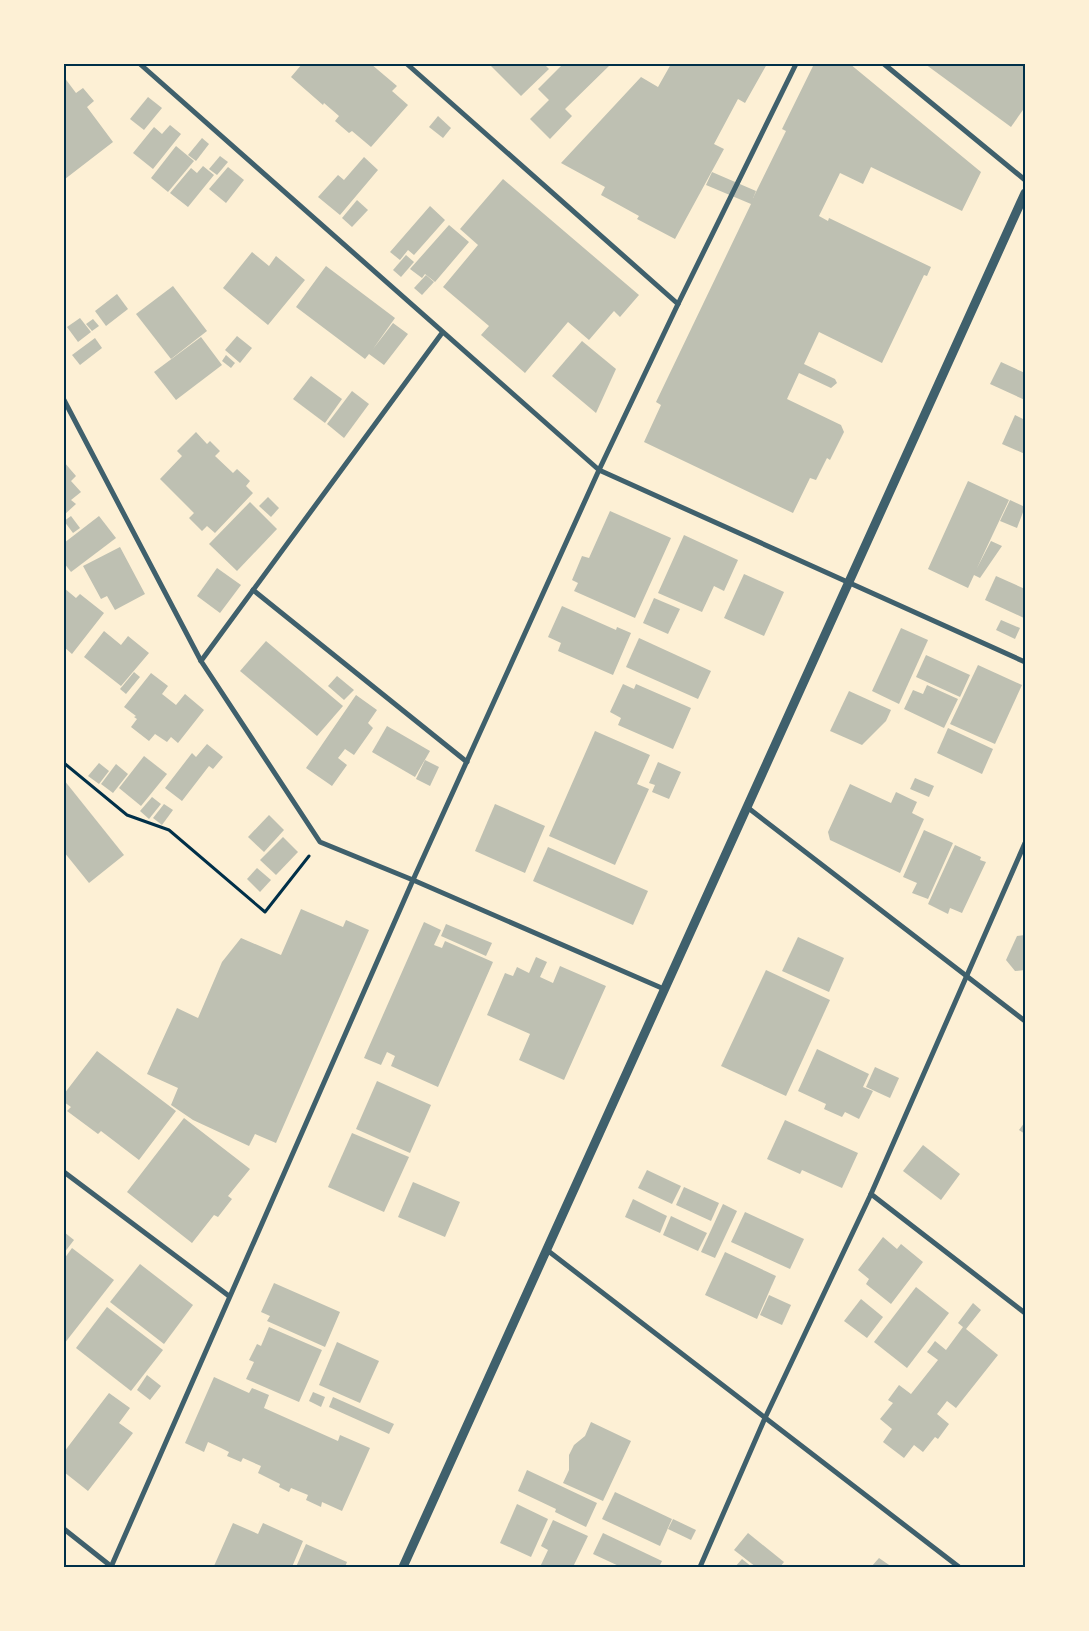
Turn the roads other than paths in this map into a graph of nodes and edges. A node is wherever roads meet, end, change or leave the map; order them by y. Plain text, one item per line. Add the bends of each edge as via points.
1 (140, 64) edge
2 (407, 64) edge
3 (796, 64) edge
4 (884, 64) edge
5 (1025, 180) edge
6 (1025, 193) edge
7 (678, 304) junction
8 (442, 333) junction
9 (64, 400) edge
10 (599, 470) junction
11 (848, 583) junction
12 (253, 590) junction
13 (201, 661) junction
14 (1025, 662) edge
15 (467, 762) junction
16 (747, 806) junction
17 (1025, 843) edge
18 (414, 880) junction
19 (966, 975) junction
20 (664, 989) junction
21 (1025, 1021) edge
22 (64, 1172) edge
23 (871, 1194) junction
24 (548, 1250) junction
25 (229, 1296) junction
26 (1025, 1313) edge
27 (765, 1418) junction
28 (64, 1530) edge
29 (112, 1567) edge
30 (403, 1567) edge
31 (700, 1567) edge
32 (959, 1567) edge

1 - 8 street
2 - 7 street
3 - 7 street
4 - 5 street
6 - 11 street
7 - 10 street
8 - 10 street
8 - 12 street
9 - 13 street
10 - 11 street
10 - 15 street
11 - 14 street
11 - 16 street
12 - 13 street
12 - 15 street
13 - 18 street via 320,842
15 - 18 street
16 - 19 street
16 - 20 street
17 - 19 street
18 - 20 street
18 - 25 street
19 - 21 street
19 - 23 street
20 - 24 street
22 - 25 street
23 - 26 street
23 - 27 street
24 - 27 street
24 - 30 street
25 - 29 street
27 - 31 street
27 - 32 street
28 - 29 street

